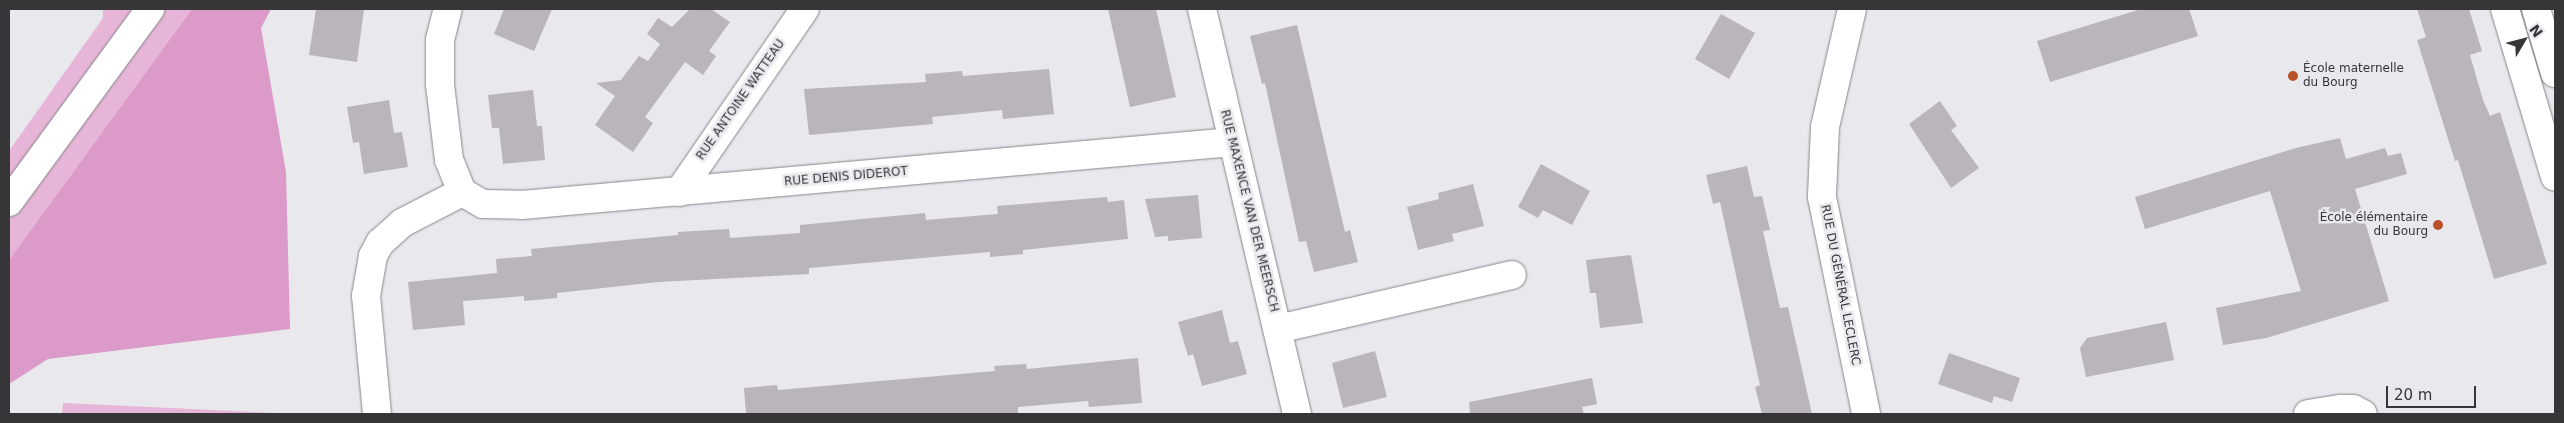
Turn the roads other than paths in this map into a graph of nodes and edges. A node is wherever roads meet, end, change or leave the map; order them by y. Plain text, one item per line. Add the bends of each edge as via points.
1 (150, 9) edge
2 (448, 9) edge
3 (804, 9) edge
4 (1202, 9) edge
5 (1852, 9) edge
6 (2505, 9) edge
7 (2536, 9) edge
8 (2555, 73) edge
9 (1232, 142) junction
10 (2555, 177) edge
11 (462, 192) junction
12 (679, 192) junction
13 (9, 202) edge
14 (1512, 275) dead end
15 (1278, 330) junction
16 (377, 414) edge
17 (1297, 414) edge
18 (1866, 414) edge
19 (2308, 414) edge
20 (2363, 414) edge

1 - 13 street
2 - 11 street via 440,40 440,84 449,160
3 - 12 street, RUE ANTOINE WATTEAU
4 - 9 street, RUE MAXENCE VAN DER MEERSCH
5 - 18 street, RUE DU GÉNÉRAL LECLERC via 1825,126 1822,197
6 - 10 street
7 - 8 street
9 - 12 street, RUE DENIS DIDEROT
9 - 15 street, RUE MAXENCE VAN DER MEERSCH
11 - 12 street, RUE DENIS DIDEROT via 494,206
11 - 16 street via 402,223 380,243 372,256 366,296
14 - 15 street
15 - 17 street, RUE MAXENCE VAN DER MEERSCH
19 - 20 street via 2340,408

